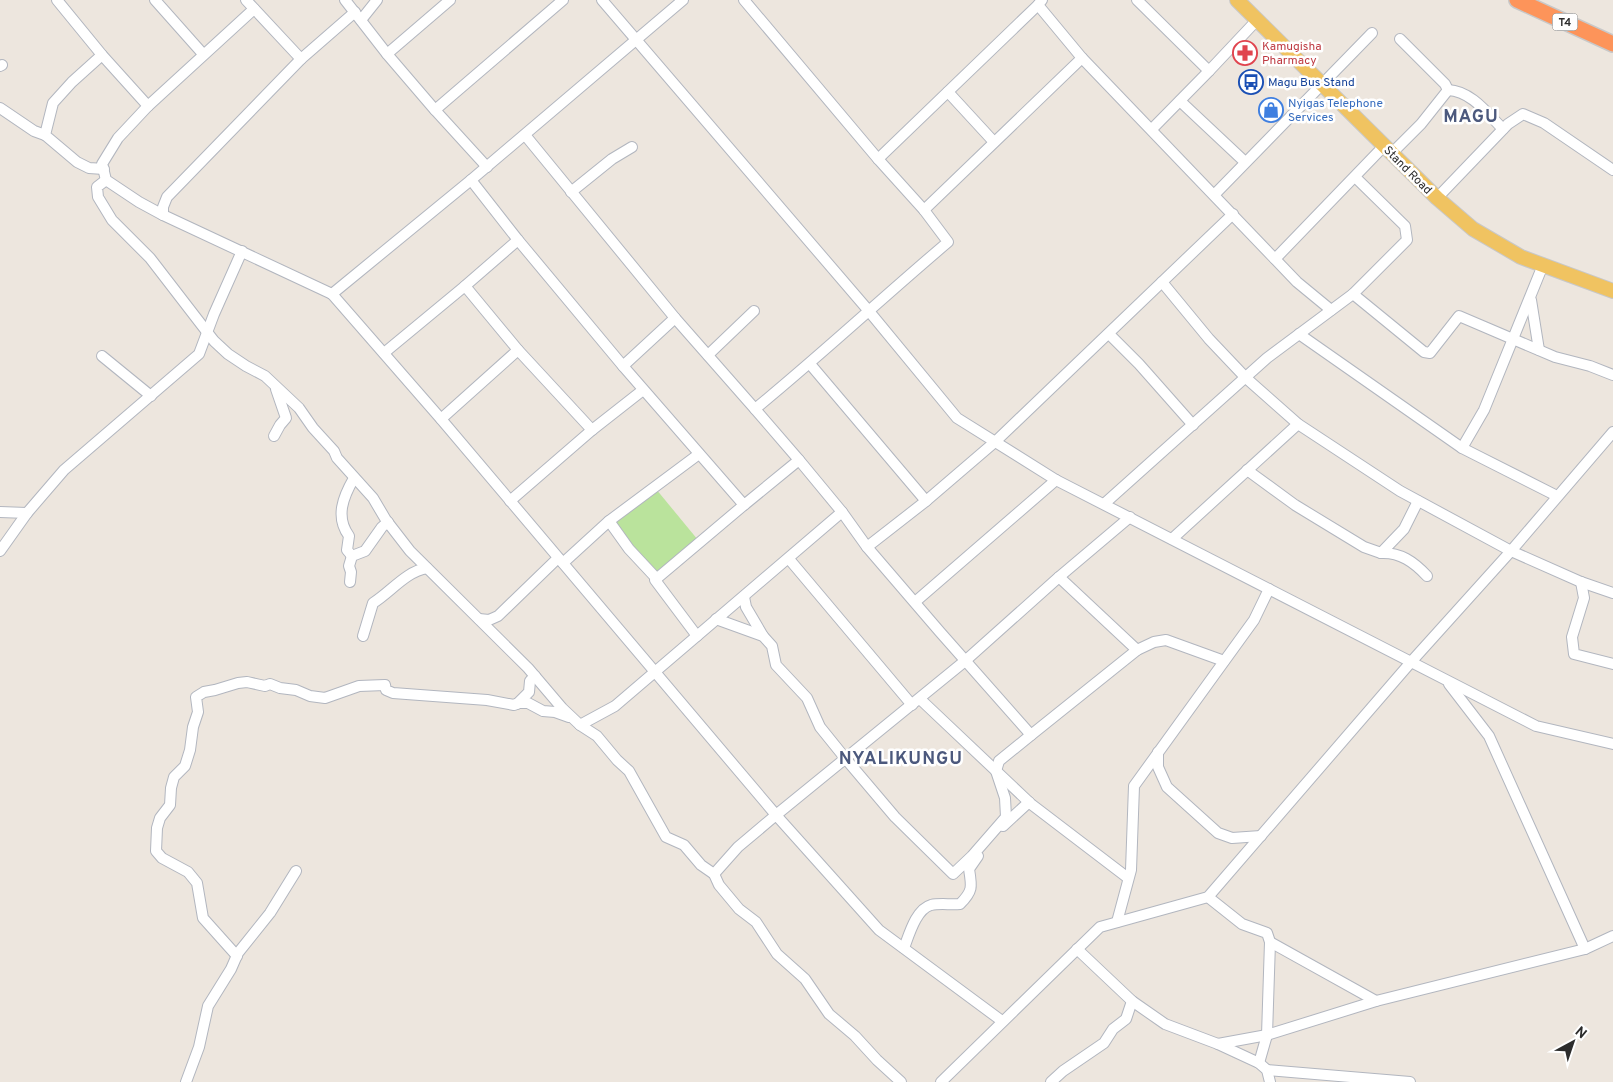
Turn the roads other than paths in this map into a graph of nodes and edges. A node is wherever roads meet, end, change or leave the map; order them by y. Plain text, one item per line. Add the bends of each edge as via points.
1 (57, 0) edge
2 (155, 0) edge
3 (246, 0) edge
4 (345, 0) edge
5 (377, 0) edge
6 (450, 0) edge
7 (563, 0) edge
8 (602, 0) edge
9 (683, 0) edge
10 (744, 0) edge
11 (1137, 0) edge
12 (1237, 0) edge
13 (1517, 0) edge
14 (1040, 2) edge
15 (254, 9) junction
16 (358, 16) junction
17 (1257, 20) junction
18 (1372, 33) dead end
19 (1400, 39) dead end
20 (637, 41) junction
21 (1613, 44) edge
22 (102, 54) junction
23 (203, 54) junction
24 (387, 54) junction
25 (1082, 58) junction
26 (301, 59) junction
27 (1209, 70) junction
28 (1321, 84) junction
29 (1448, 90) junction
30 (948, 92) junction
31 (1180, 100) junction
32 (148, 106) junction
33 (0, 108) edge
34 (435, 110) junction
35 (1152, 129) junction
36 (1503, 129) junction
37 (45, 135) junction
38 (525, 135) junction
39 (994, 142) junction
40 (632, 147) dead end
41 (1388, 150) junction
42 (878, 159) junction
43 (1245, 162) junction
44 (487, 167) junction
45 (104, 169) junction
46 (1613, 170) edge
47 (1355, 177) junction
48 (106, 180) junction
49 (472, 180) junction
50 (571, 192) junction
51 (1215, 194) junction
52 (1437, 198) junction
53 (924, 210) junction
54 (1233, 214) junction
55 (163, 215) junction
56 (518, 240) junction
57 (242, 251) junction
58 (1275, 259) junction
59 (1544, 265) junction
60 (1162, 282) junction
61 (465, 286) junction
62 (1613, 290) edge
63 (332, 294) junction
64 (1353, 294) junction
65 (1530, 298) junction
66 (868, 310) junction
67 (1331, 310) junction
68 (754, 311) dead end
69 (676, 318) junction
70 (207, 333) junction
71 (1109, 334) junction
72 (1298, 334) junction
73 (1514, 339) junction
74 (518, 350) junction
75 (1539, 350) junction
76 (384, 353) junction
77 (708, 355) junction
78 (102, 356) dead end
79 (810, 364) junction
80 (623, 366) junction
81 (1613, 375) edge
82 (1246, 378) junction
83 (274, 386) junction
84 (643, 390) junction
85 (151, 396) junction
86 (755, 409) junction
87 (441, 419) junction
88 (1298, 424) junction
89 (1193, 425) junction
90 (592, 430) junction
91 (274, 436) dead end
92 (1611, 438) edge
93 (996, 441) junction
94 (1462, 448) junction
95 (699, 454) junction
96 (799, 460) junction
97 (1247, 470) junction
98 (354, 478) junction
99 (1056, 480) junction
100 (1557, 496) junction
101 (510, 501) junction
102 (926, 501) junction
103 (1418, 501) junction
104 (1104, 504) junction
105 (744, 505) junction
106 (0, 512) edge
107 (842, 512) junction
108 (27, 513) junction
109 (1130, 517) junction
110 (609, 521) junction
111 (388, 522) junction
112 (1398, 535) junction
113 (1172, 539) junction
114 (867, 547) junction
115 (0, 551) edge
116 (1511, 551) junction
117 (1381, 553) junction
118 (352, 556) junction
119 (1404, 558) junction
120 (789, 559) junction
121 (560, 561) junction
122 (427, 568) junction
123 (1427, 576) dead end
124 (1059, 577) junction
125 (657, 579) junction
126 (350, 582) dead end
127 (1581, 582) junction
128 (1269, 589) junction
129 (1613, 593) edge
130 (744, 597) junction
131 (916, 602) junction
132 (498, 616) junction
133 (479, 619) junction
134 (716, 619) junction
135 (494, 634) junction
136 (363, 636) dead end
137 (697, 636) junction
138 (762, 636) junction
139 (1137, 650) junction
140 (965, 661) junction
141 (1224, 661) junction
142 (1411, 662) junction
143 (1613, 664) edge
144 (654, 672) junction
145 (535, 676) junction
146 (1446, 680) junction
147 (916, 702) junction
148 (518, 704) junction
149 (577, 722) junction
150 (1031, 735) junction
151 (1613, 744) edge
152 (1158, 752) junction
153 (845, 758) junction
154 (996, 771) junction
155 (1029, 802) junction
156 (776, 815) junction
157 (1261, 836) junction
158 (296, 871) dead end
159 (714, 874) junction
160 (1128, 878) junction
161 (1208, 897) junction
162 (1117, 922) junction
163 (1613, 936) edge
164 (1270, 942) junction
165 (904, 948) junction
166 (1077, 948) junction
167 (1585, 949) junction
168 (237, 956) junction
169 (1132, 1001) junction
170 (1376, 1001) junction
171 (1002, 1021) junction
172 (1267, 1035) junction
173 (1218, 1044) junction
174 (1263, 1066) junction
175 (186, 1082) edge
176 (901, 1082) edge
177 (941, 1082) edge
178 (1051, 1082) edge
179 (1270, 1082) edge
180 (1410, 1082) edge

1 - 22 street
2 - 23 street
3 - 15 street
4 - 16 street
5 - 16 street
6 - 24 street
7 - 34 street
8 - 20 street
9 - 20 street
10 - 42 street
11 - 27 street
12 - 17 main road, Stand Road
13 - 21 highway, T4
14 - 25 street
14 - 30 street
15 - 23 street
15 - 26 street
16 - 24 street
16 - 26 street
17 - 27 street
17 - 28 main road, Stand Road
18 - 28 street
19 - 29 street
20 - 38 street
20 - 66 street
22 - 32 street
22 - 37 street via 53,103
23 - 32 street
24 - 34 street
25 - 35 street
25 - 39 street
26 - 55 street via 167,197
27 - 31 street
28 - 41 main road, Stand Road
28 - 43 street
29 - 36 street via 1458,90 1474,100
29 - 41 street via 1421,124
30 - 39 street
30 - 42 street
31 - 35 street
31 - 43 street
32 - 45 street via 118,138 102,164
33 - 37 street
34 - 44 street
35 - 51 street
36 - 46 street via 1523,114 1544,123
36 - 52 street
37 - 45 street via 77,162 89,168
38 - 44 street
38 - 50 street
39 - 53 street
40 - 50 street
41 - 47 street
41 - 52 main road, Stand Road
42 - 53 street
43 - 51 street
44 - 49 street
45 - 48 street
47 - 58 street
47 - 64 street via 1405,226 1407,240
48 - 55 street
48 - 70 street via 97,187 98,197 112,220 150,258
49 - 56 street
49 - 63 street
50 - 69 street
51 - 54 street
52 - 59 main road, Stand Road via 1473,229 1521,257
53 - 66 street via 948,242
54 - 58 street
54 - 60 street
55 - 57 street
56 - 61 street
56 - 80 street
57 - 63 street
57 - 70 street
58 - 67 street
59 - 62 main road, Stand Road
59 - 65 street
60 - 71 street
60 - 82 street
61 - 74 street
61 - 76 street
63 - 76 street
64 - 67 street
64 - 73 street via 1430,354 1459,316
65 - 73 street
65 - 75 street
66 - 79 street
66 - 93 street via 957,418
67 - 72 street
68 - 77 street
69 - 77 street
69 - 80 street
70 - 83 street via 228,354 265,376
70 - 85 street via 199,354
71 - 89 street
71 - 93 street
72 - 82 street
72 - 94 street
73 - 75 street
73 - 94 street via 1484,410
74 - 87 street
74 - 90 street
75 - 81 street
76 - 87 street
77 - 86 street
78 - 85 street
79 - 86 street
79 - 102 street
80 - 84 street
82 - 88 street
82 - 89 street
83 - 91 street via 286,418
83 - 98 street via 303,412
84 - 90 street
84 - 95 street
85 - 108 street via 64,470
86 - 96 street
87 - 101 street
88 - 97 street
88 - 103 street
89 - 104 street
90 - 101 street
92 - 100 street
93 - 99 street
93 - 102 street
94 - 100 street
95 - 105 street
95 - 110 street
96 - 105 street
96 - 107 street
97 - 113 street
97 - 117 street via 1295,505 1364,547
98 - 111 street via 373,498
98 - 118 street via 344,494 341,515 342,527 349,536 347,550
99 - 104 street
99 - 131 street
100 - 116 street
101 - 121 street
102 - 114 street
103 - 112 street
103 - 116 street
104 - 109 street
105 - 125 street
106 - 108 street
107 - 114 street
107 - 120 street
108 - 115 street
109 - 113 street
109 - 124 street
110 - 121 street
110 - 125 street
111 - 118 street via 365,551
111 - 122 street
112 - 117 street
112 - 119 street
113 - 128 street
114 - 131 street
116 - 127 street
116 - 142 street
117 - 119 street via 1392,552
118 - 126 street
119 - 123 street
120 - 130 street
120 - 147 street
121 - 132 street
121 - 144 street
122 - 133 street
122 - 136 street via 411,573 373,603
124 - 139 street
124 - 140 street
125 - 137 street
127 - 129 street
127 - 143 street via 1584,598 1572,637 1574,654
128 - 141 street via 1254,620
128 - 142 street
130 - 134 street
130 - 138 street
131 - 140 street
132 - 133 street via 489,620
132 - 135 street
133 - 135 street
134 - 137 street
134 - 138 street
135 - 145 street
137 - 144 street
138 - 153 street via 772,646 776,665 807,698 820,727
139 - 141 street via 1166,640
139 - 150 street
140 - 147 street
140 - 150 street
141 - 152 street
142 - 146 street
142 - 157 street
144 - 149 street via 615,706
144 - 156 street
145 - 148 street via 530,681 530,692
145 - 149 street
146 - 151 street via 1536,726
146 - 167 street via 1489,736
147 - 153 street
147 - 154 street
148 - 149 street via 528,703
148 - 168 street via 393,693 386,690 385,685 377,684 359,686 326,698 270,684 247,682 204,692 196,697 198,712 190,750 184,766 174,777 170,805 160,818 156,851 193,878 203,918
149 - 159 street via 597,736 629,771 666,836 684,845 701,866
150 - 154 street via 999,760
152 - 157 street via 1158,767 1167,787 1218,833 1232,838
152 - 160 street via 1134,786
153 - 154 street via 886,808 953,874 1006,817 1005,798
153 - 156 street
154 - 155 street
155 - 160 street
155 - 165 street via 1005,824 969,869 969,894 960,904 931,905 921,911
156 - 159 street via 738,847
156 - 165 street via 879,930
157 - 161 street
158 - 168 street via 270,913
159 - 176 street via 718,885 739,909 756,922 777,954 805,979 829,1014
160 - 162 street
161 - 162 street
161 - 164 street via 1242,924 1267,933
162 - 166 street via 1100,927
163 - 167 street
164 - 170 street
164 - 172 street
165 - 171 street
166 - 169 street
166 - 171 street
167 - 170 street
168 - 175 street via 208,1006 199,1047
169 - 173 street via 1165,1024
169 - 178 street via 1126,1019 1104,1043 1063,1070
170 - 172 street
171 - 177 street
172 - 173 street
172 - 174 street
173 - 174 street
174 - 179 street
174 - 180 street

